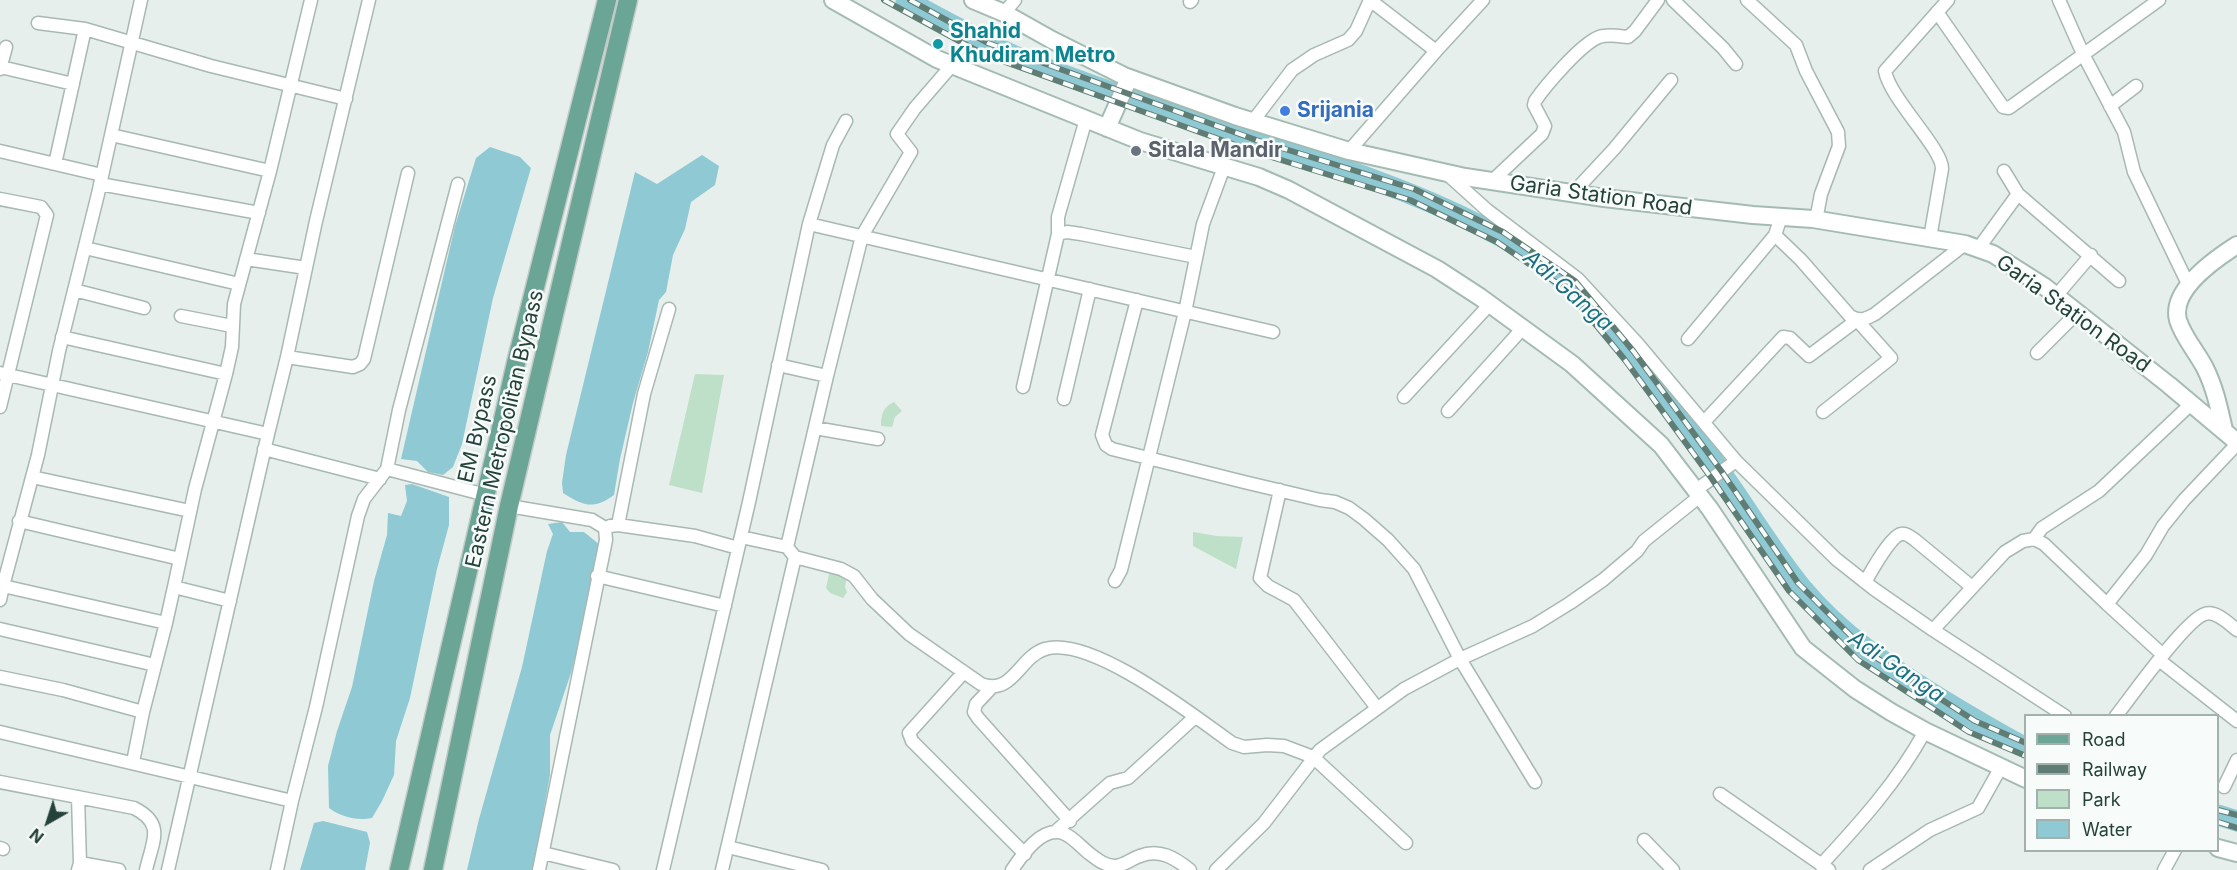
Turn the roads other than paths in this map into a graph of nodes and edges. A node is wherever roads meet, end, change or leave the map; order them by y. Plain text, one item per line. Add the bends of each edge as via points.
1 (141, 0) edge
2 (310, 0) edge
3 (369, 0) edge
4 (607, 0) edge
5 (628, 0) edge
6 (833, 0) edge
7 (973, 0) edge
8 (1016, 0) edge
9 (1370, 0) edge
10 (1483, 0) edge
11 (1658, 0) edge
12 (1673, 0) edge
13 (1747, 0) edge
14 (1948, 0) edge
15 (2059, 0) edge
16 (2159, 0) edge
17 (1937, 12) junction
18 (1004, 13) junction
19 (38, 22) dead end
20 (85, 29) junction
21 (131, 42) junction
22 (6, 47) dead end
23 (1436, 51) junction
24 (2083, 54) junction
25 (953, 64) junction
26 (1736, 64) dead end
27 (0, 68) edge
28 (1129, 78) junction
29 (1671, 80) dead end
30 (73, 84) junction
31 (292, 85) junction
32 (2136, 86) dead end
33 (346, 99) junction
34 (2110, 106) junction
35 (1086, 119) junction
36 (846, 121) dead end
37 (1253, 122) junction
38 (1107, 128) junction
39 (111, 135) junction
40 (0, 151) edge
41 (1349, 151) junction
42 (55, 164) junction
43 (1224, 167) junction
44 (270, 171) junction
45 (1443, 171) junction
46 (2004, 171) dead end
47 (408, 172) dead end
48 (101, 179) junction
49 (1492, 181) junction
50 (458, 184) dead end
51 (1573, 193) junction
52 (2018, 194) junction
53 (0, 199) edge
54 (259, 213) junction
55 (1781, 217) junction
56 (1816, 220) junction
57 (809, 224) junction
58 (1058, 234) junction
59 (1775, 235) junction
60 (862, 236) junction
61 (1930, 238) junction
62 (2237, 245) edge
63 (1972, 246) junction
64 (85, 248) junction
65 (2091, 255) junction
66 (1197, 257) junction
67 (246, 259) junction
68 (306, 268) junction
69 (1047, 279) junction
70 (2119, 281) dead end
71 (239, 284) junction
72 (2188, 284) junction
73 (74, 290) junction
74 (1090, 290) junction
75 (2056, 296) junction
76 (1137, 300) junction
77 (1490, 304) junction
78 (144, 308) dead end
79 (669, 309) dead end
80 (1185, 312) junction
81 (2078, 312) junction
82 (181, 316) dead end
83 (1857, 320) junction
84 (232, 326) junction
85 (1524, 328) junction
86 (1273, 332) dead end
87 (62, 337) junction
88 (1688, 339) dead end
89 (2037, 353) dead end
90 (287, 357) junction
91 (778, 365) junction
92 (5, 374) edge
93 (226, 374) junction
94 (827, 376) junction
95 (52, 385) junction
96 (1023, 387) dead end
97 (1404, 397) dead end
98 (1065, 399) dead end
99 (2191, 404) junction
100 (0, 407) edge
101 (1448, 411) dead end
102 (1823, 412) dead end
103 (214, 420) junction
104 (1704, 422) junction
105 (815, 428) junction
106 (2224, 430) junction
107 (268, 434) junction
108 (878, 439) dead end
109 (2237, 443) edge
110 (264, 449) junction
111 (1150, 457) junction
112 (1736, 461) junction
113 (384, 474) junction
114 (32, 477) junction
115 (1280, 490) junction
116 (1698, 493) junction
117 (486, 495) junction
118 (509, 506) junction
119 (190, 511) junction
120 (19, 521) junction
121 (618, 525) junction
122 (605, 528) junction
123 (2034, 539) junction
124 (740, 542) junction
125 (787, 547) junction
126 (795, 557) junction
127 (180, 559) junction
128 (597, 576) junction
129 (1115, 581) dead end
130 (1865, 582) junction
131 (3, 586) junction
132 (174, 587) junction
133 (1972, 587) junction
134 (0, 600) edge
135 (230, 601) junction
136 (2107, 604) junction
137 (725, 606) junction
138 (166, 623) junction
139 (0, 629) edge
140 (1933, 630) junction
141 (2237, 630) edge
142 (2161, 658) junction
143 (1460, 659) junction
144 (155, 665) junction
145 (964, 672) junction
146 (0, 677) edge
147 (991, 688) junction
148 (1377, 708) junction
149 (143, 712) junction
150 (2062, 714) edge
151 (2118, 714) edge
152 (1195, 717) junction
153 (2237, 721) edge
154 (1924, 731) junction
155 (0, 732) edge
156 (1313, 757) junction
157 (2237, 760) edge
158 (133, 762) junction
159 (2001, 767) junction
160 (189, 776) junction
161 (2024, 778) edge
162 (0, 782) edge
163 (1535, 782) dead end
164 (2221, 786) edge
165 (2237, 791) edge
166 (1720, 794) dead end
167 (78, 797) junction
168 (292, 801) junction
169 (1070, 821) junction
170 (1055, 832) junction
171 (1644, 840) dead end
172 (1406, 843) dead end
173 (728, 847) junction
174 (2219, 848) edge
175 (2174, 852) edge
176 (543, 853) junction
177 (2237, 853) edge
178 (1025, 854) junction
179 (79, 867) edge
180 (1825, 868) edge
181 (119, 870) edge
182 (146, 870) edge
183 (168, 870) edge
184 (277, 870) edge
185 (399, 870) edge
186 (434, 870) edge
187 (539, 870) edge
188 (613, 870) edge
189 (663, 870) edge
190 (722, 870) edge
191 (822, 870) edge
192 (1012, 870) edge
193 (1190, 870) edge
194 (1216, 870) edge
195 (1673, 870) edge
196 (1870, 870) edge
197 (2164, 870) edge

1 - 21 street
2 - 31 street
3 - 33 street
4 - 117 main road, EM Bypass
5 - 118 main road, Eastern Metropolitan Bypass
6 - 25 street via 937,59
7 - 18 street, Garia Station Road
8 - 18 street
9 - 23 street
9 - 37 street via 1348,40 1292,70
10 - 23 street
11 - 49 street, Garia Station Road via 1628,37 1594,39 1566,64 1535,101 1545,126 1542,134
12 - 26 street
13 - 56 street via 1796,45 1838,132 1839,146
14 - 17 street
15 - 24 street
16 - 24 street
17 - 24 street via 2006,108 2012,108
17 - 61 street via 1885,70 1911,118 1941,160
18 - 28 street, Garia Station Road
19 - 20 street
20 - 21 street
20 - 30 street
21 - 31 street
21 - 39 street
22 - 27 street
23 - 41 street
24 - 34 street
25 - 35 street
25 - 60 street via 898,130 897,136 910,152
27 - 30 street
28 - 37 street, Garia Station Road
28 - 38 street
29 - 51 street
30 - 42 street
31 - 33 street
31 - 44 street
32 - 34 street
33 - 68 street
34 - 72 street via 2124,132 2134,172
35 - 38 street
35 - 58 street via 1058,217
36 - 57 street via 833,145
37 - 41 street, Garia Station Road
38 - 43 street
39 - 44 street
39 - 48 street
40 - 42 street
41 - 45 street, Garia Station Road
42 - 48 street
43 - 66 street via 1203,224
43 - 77 street via 1259,177 1337,214 1437,268
44 - 54 street
45 - 49 street, Garia Station Road
45 - 104 street via 1578,279
46 - 52 street
47 - 90 street via 364,359 353,367
48 - 54 street
48 - 64 street
49 - 51 street, Garia Station Road
50 - 113 street
51 - 55 street, Garia Station Road
52 - 63 street
52 - 65 street
53 - 92 street via 41,207 47,215
54 - 67 street
55 - 56 street, Garia Station Road
55 - 59 street
56 - 61 street, Garia Station Road
57 - 60 street
57 - 91 street
58 - 66 street via 1081,234
58 - 69 street
59 - 83 street
59 - 88 street
60 - 69 street
60 - 94 street
61 - 63 street, Garia Station Road
62 - 72 street
63 - 75 street, Garia Station Road via 1993,254
63 - 83 street via 1875,314
64 - 71 street
64 - 73 street
65 - 70 street
65 - 75 street
66 - 80 street
67 - 68 street
67 - 71 street
68 - 90 street
69 - 74 street
69 - 96 street
71 - 84 street
72 - 106 street via 2178,302 2178,321 2217,394
73 - 78 street
73 - 87 street
74 - 76 street
74 - 98 street
75 - 81 street, Garia Station Road
76 - 80 street
76 - 111 street via 1102,435 1112,449
77 - 85 street
77 - 97 street
79 - 121 street via 644,394
80 - 86 street
80 - 111 street
81 - 89 street
81 - 99 street, Garia Station Road
82 - 84 street
83 - 102 street via 1891,358
83 - 104 street via 1809,356 1791,339 1783,337
84 - 93 street
85 - 101 street
85 - 116 street via 1589,378 1661,445
87 - 93 street
87 - 95 street
90 - 107 street
91 - 94 street
91 - 124 street
92 - 95 street
92 - 100 street
93 - 103 street
94 - 105 street
95 - 103 street
95 - 114 street
99 - 106 street, Garia Station Road
99 - 123 street via 2099,491 2042,528
103 - 107 street
103 - 119 street
104 - 112 street
105 - 108 street
105 - 125 street
106 - 109 street, Garia Station Road
107 - 110 street
109 - 136 street via 2163,526 2146,555
110 - 113 street
110 - 135 street
111 - 115 street
111 - 129 street
112 - 116 street
112 - 130 street via 1836,559
113 - 117 street
113 - 168 street via 364,499 358,516
114 - 119 street
114 - 120 street
115 - 143 street via 1349,508 1388,540 1414,568
115 - 148 street via 1260,578 1294,600
116 - 143 street via 1603,580 1533,626
116 - 154 street via 1803,648 1855,689
117 - 185 main road, EM Bypass
118 - 122 street via 592,520
118 - 186 main road, Eastern Metropolitan Bypass
119 - 127 street
120 - 127 street
120 - 131 street
121 - 122 street
121 - 124 street
122 - 128 street
123 - 133 street via 2005,552
123 - 136 street
124 - 125 street
124 - 137 street
125 - 126 street
126 - 145 street via 854,576 909,634
126 - 173 street
127 - 132 street
128 - 137 street
128 - 176 street
130 - 133 street via 1893,540 1904,534
130 - 140 street
131 - 134 street
131 - 138 street
132 - 135 street
132 - 138 street
133 - 140 street
135 - 160 street
136 - 142 street
137 - 189 street
138 - 144 street
139 - 144 street
140 - 150 street
141 - 142 street via 2206,613
142 - 151 street
142 - 153 street
143 - 148 street
143 - 163 street
144 - 149 street
145 - 147 street
145 - 178 street via 909,733 912,741
146 - 149 street
147 - 152 street via 1010,679 1045,649 1071,650 1113,665 1159,690
147 - 169 street via 974,712
148 - 156 street
149 - 158 street
152 - 156 street via 1232,743 1244,747 1284,746
152 - 169 street via 1128,778 1110,783
154 - 159 street
154 - 180 street via 1911,757
155 - 158 street
156 - 172 street
156 - 194 street via 1264,823
157 - 164 street
158 - 160 street
159 - 161 street
159 - 196 street via 1978,808 1930,830
160 - 168 street
160 - 183 street
162 - 167 street
164 - 165 street
166 - 180 street
167 - 179 street
167 - 182 street via 146,814 154,832
168 - 184 street
169 - 170 street
170 - 178 street via 1047,833
170 - 193 street via 1065,834 1101,863 1123,865 1140,855 1164,853
171 - 195 street
173 - 190 street
173 - 191 street
174 - 177 street
175 - 197 street
176 - 187 street
176 - 188 street
178 - 192 street
179 - 181 street

